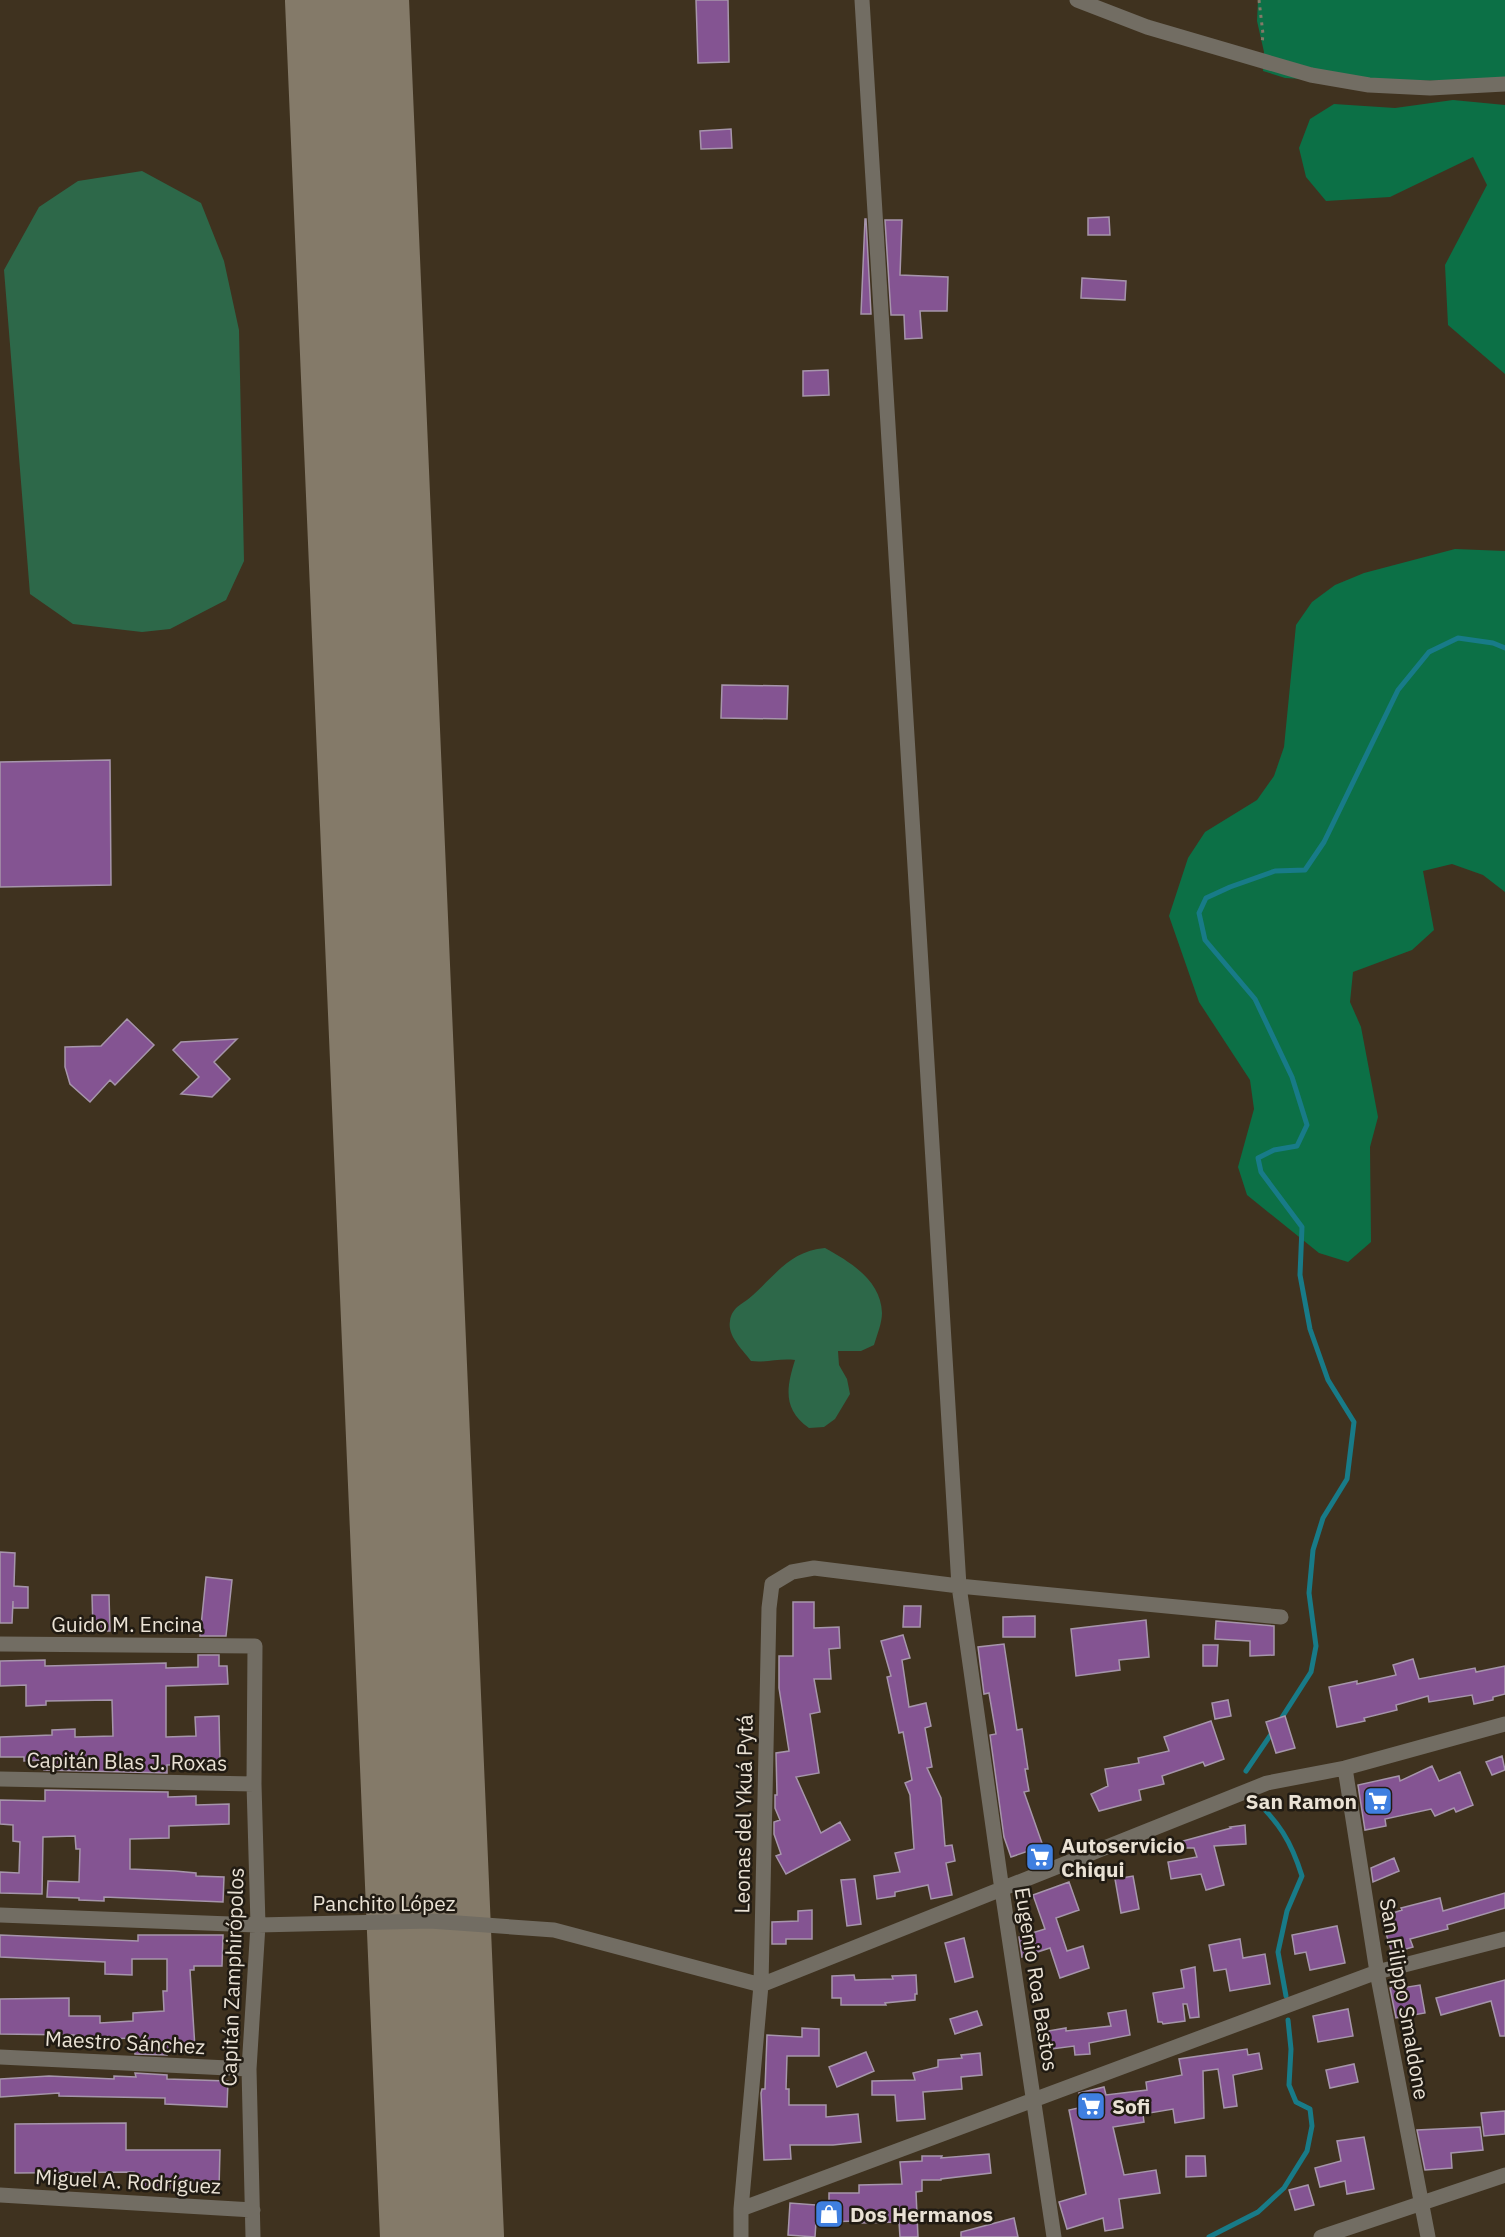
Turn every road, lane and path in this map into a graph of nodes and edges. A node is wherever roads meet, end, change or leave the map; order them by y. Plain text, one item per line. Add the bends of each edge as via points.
1 (862, 0) edge
2 (1077, 0) edge
3 (1259, 0) edge
4 (1260, 60) junction
5 (1505, 84) edge
6 (960, 1586) junction
7 (1281, 1617) dead end
8 (0, 1644) edge
9 (255, 1646) joint
10 (1505, 1724) edge
11 (1345, 1768) junction
12 (0, 1779) edge
13 (254, 1784) junction
14 (1002, 1890) junction
15 (0, 1915) edge
16 (258, 1925) junction
17 (1505, 1939) edge
18 (1377, 1972) junction
19 (761, 1985) junction
20 (0, 2057) edge
21 (249, 2069) junction
22 (1034, 2099) junction
23 (1505, 2175) edge
24 (0, 2195) edge
25 (1421, 2203) junction
26 (741, 2209) junction
27 (253, 2210) junction
28 (253, 2237) edge
29 (741, 2237) edge
30 (1054, 2237) edge
31 (1321, 2237) edge
32 (1428, 2237) edge

1 - 6 street, Eugenio Roa Bastos
2 - 4 street via 1147,27
3 - 4 path via 1263,34
4 - 5 street via 1311,75 1369,85 1430,88
6 - 7 street
6 - 14 street, Eugenio Roa Bastos
6 - 19 street, Leonas del Ykuá Pytá via 814,1568 792,1572 772,1584
8 - 9 street, Guido M. Encina
9 - 13 street, Capitán Zamphirópolos
10 - 11 street
11 - 14 street via 1267,1783
11 - 18 street, San Filippo Smaldone
12 - 13 street, Capitán Blas J. Roxas
13 - 16 street, Capitán Zamphirópolos
14 - 19 street
14 - 22 street, Eugenio Roa Bastos
15 - 16 street, Panchito López
16 - 19 street, Panchito López via 430,1921 554,1930
16 - 21 street, Capitán Zamphirópolos
17 - 18 street
18 - 22 street
18 - 25 street, San Filippo Smaldone
19 - 26 street, Leonas del Ykuá Pytá
20 - 21 street, Maestro Sánchez
21 - 27 street, Capitán Zamphirópolos
22 - 26 street
22 - 30 street, Eugenio Roa Bastos
23 - 25 street
24 - 27 street, Miguel A. Rodríguez
25 - 31 street
25 - 32 street, San Filippo Smaldone
26 - 29 street, Leonas del Ykuá Pytá
27 - 28 street, Capitán Zamphirópolos

